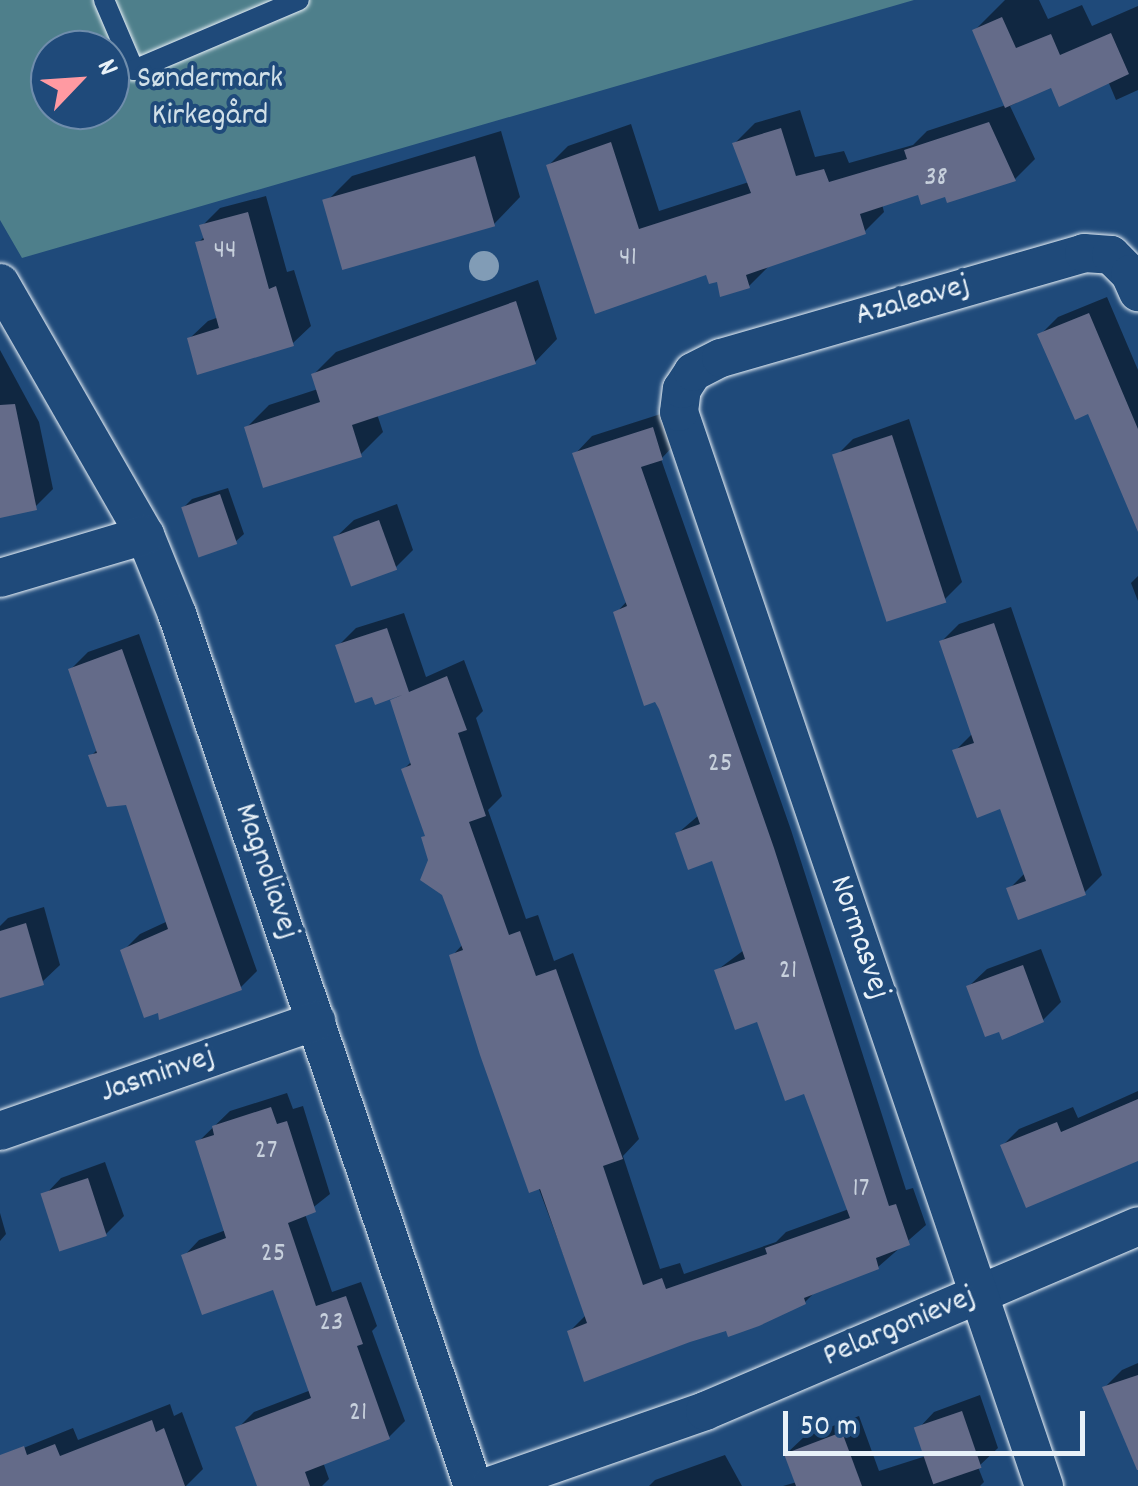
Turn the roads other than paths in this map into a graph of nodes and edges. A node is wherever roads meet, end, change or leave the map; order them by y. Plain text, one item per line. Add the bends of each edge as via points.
1 (104, 0) edge
2 (299, 0) edge
3 (0, 283) edge
4 (1138, 292) edge
5 (682, 389) joint
6 (145, 534) junction
7 (0, 578) edge
8 (316, 1021) junction
9 (0, 1131) edge
10 (1138, 1226) edge
11 (979, 1294) junction
12 (474, 1486) edge
13 (490, 1486) edge
14 (1044, 1486) edge

1 - 2 lane via 134,70
3 - 6 street, Magnoliavej
4 - 5 street, Azaleavej via 1111,256 1084,252 721,358 693,372
5 - 11 street, Normasvej via 679,412
6 - 7 street
6 - 8 street, Magnoliavej
8 - 9 street, Jasminvej
8 - 12 street, Magnoliavej
10 - 11 street, Pelargonievej
11 - 13 street, Pelargonievej via 705,1411
11 - 14 street, Normasvej

